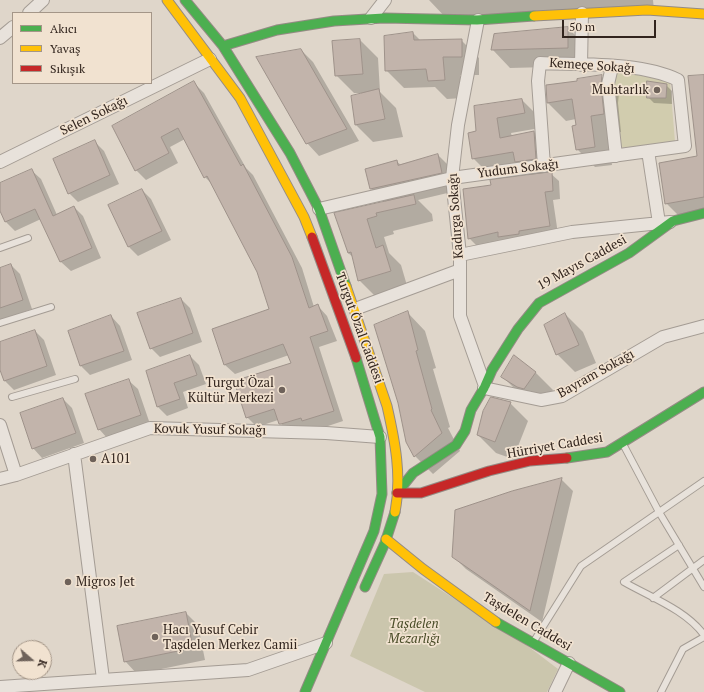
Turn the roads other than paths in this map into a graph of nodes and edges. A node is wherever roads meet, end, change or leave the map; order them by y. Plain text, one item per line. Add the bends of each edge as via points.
1 (44, 0) edge
2 (166, 0) edge
3 (185, 0) edge
4 (385, 0) edge
5 (669, 5) edge
6 (30, 12) edge
7 (582, 13) junction
8 (704, 14) edge
9 (371, 18) junction
10 (478, 20) junction
11 (12, 28) edge
12 (0, 38) edge
13 (223, 46) junction
14 (210, 59) junction
15 (581, 65) junction
16 (612, 67) junction
17 (685, 146) joint
18 (648, 151) junction
19 (616, 156) junction
20 (0, 162) edge
21 (544, 166) junction
22 (452, 178) junction
23 (319, 209) junction
24 (704, 213) edge
25 (673, 221) junction
26 (659, 223) junction
27 (28, 238) dead end
28 (0, 248) edge
29 (460, 255) junction
30 (460, 270) junction
31 (51, 307) dead end
32 (355, 309) junction
33 (340, 315) junction
34 (0, 322) edge
35 (704, 326) edge
36 (75, 379) dead end
37 (485, 387) junction
38 (704, 392) edge
39 (12, 397) dead end
40 (0, 425) edge
41 (380, 437) junction
42 (622, 443) junction
43 (74, 454) junction
44 (16, 476) junction
45 (0, 479) edge
46 (704, 481) edge
47 (397, 493) junction
48 (382, 494) junction
49 (659, 512) junction
50 (374, 531) junction
51 (386, 539) junction
52 (679, 545) junction
53 (704, 560) edge
54 (692, 568) junction
55 (704, 587) edge
56 (361, 596) dead end
57 (652, 598) junction
58 (704, 636) edge
59 (534, 642) junction
60 (326, 643) junction
61 (569, 662) junction
62 (103, 679) junction
63 (0, 687) edge
64 (15, 689) edge
65 (305, 692) edge
66 (555, 692) edge
67 (620, 692) edge
68 (661, 692) edge

1 - 6 street
2 - 14 street, Turgut Özal Caddesi
3 - 13 street, Turgut Özal Caddesi
4 - 9 street
5 - 7 street
5 - 8 street
7 - 10 street
7 - 15 street
9 - 10 street
9 - 13 street via 306,25
10 - 22 street, Kadırga Sokağı via 458,125
11 - 12 street
13 - 14 street
13 - 23 street, Turgut Özal Caddesi via 290,153
14 - 20 street, Selen Sokağı
14 - 33 street, Turgut Özal Caddesi via 240,98 304,217
15 - 16 street, Kemeçe Sokağı
15 - 21 street, Kemeçe Sokağı via 540,63 538,81
16 - 17 street, Kemeçe Sokağı via 655,71 678,80
16 - 19 street via 608,84
17 - 18 street, Yudum Sokağı
18 - 19 street, Yudum Sokağı
18 - 26 street
19 - 21 street, Yudum Sokağı
21 - 22 street, Yudum Sokağı
22 - 23 street, Yudum Sokağı
22 - 29 street, Kadırga Sokağı
23 - 32 street, Turgut Özal Caddesi
24 - 25 street, 19 Mayıs Caddesi
25 - 26 street
25 - 37 street, 19 Mayıs Caddesi via 629,253 538,303 492,370
26 - 29 street via 572,232
27 - 28 lane
29 - 30 street, Kadırga Sokağı
30 - 32 street
30 - 37 street, Kadırga Sokağı via 460,316
31 - 34 lane
32 - 33 street
32 - 47 street, Turgut Özal Caddesi via 390,418 398,463
33 - 41 street, Turgut Özal Caddesi via 361,370
35 - 37 street, Bayram Sokağı via 663,337 562,396 541,400
36 - 39 lane
37 - 47 street, 19 Mayıs Caddesi via 471,410 465,431 456,445 416,471
38 - 42 street, Hürriyet Caddesi
40 - 44 street
41 - 43 street, Kovuk Yusuf Sokağı via 150,428
41 - 48 street, Turgut Özal Caddesi
42 - 47 street, Hürriyet Caddesi via 607,452 530,461 421,493
42 - 49 lane
43 - 44 street, Kovuk Yusuf Sokağı
43 - 62 street
44 - 45 street, Kovuk Yusuf Sokağı
46 - 49 lane
47 - 48 street, Hürriyet Caddesi
47 - 51 street, Turgut Özal Caddesi via 394,516
48 - 50 street, Turgut Özal Caddesi
49 - 52 lane
49 - 59 lane via 581,566
50 - 51 street, Taşdelen Caddesi
50 - 60 street, Turgut Özal Caddesi
51 - 56 street, Turgut Özal Caddesi
51 - 59 street, Taşdelen Caddesi via 495,620
52 - 54 lane
52 - 57 lane via 624,582
53 - 54 lane
54 - 55 lane
54 - 57 lane
57 - 58 lane via 689,620
58 - 68 lane via 683,649
59 - 61 street, Taşdelen Caddesi
60 - 62 street via 248,670
60 - 65 street, Turgut Özal Caddesi
61 - 66 street
61 - 67 street, Taşdelen Caddesi
62 - 64 street
63 - 64 street

